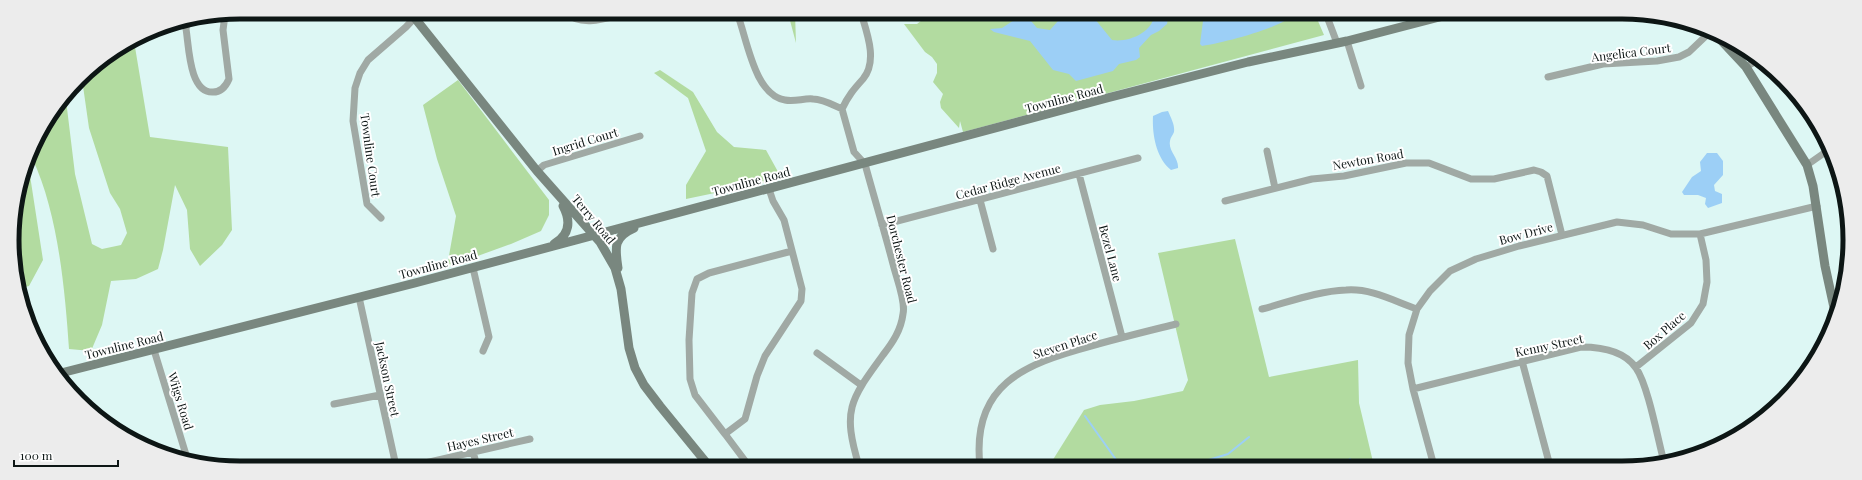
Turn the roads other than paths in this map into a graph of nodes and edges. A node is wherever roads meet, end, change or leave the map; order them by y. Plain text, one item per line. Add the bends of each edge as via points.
1 (224, 19) edge
2 (412, 19) edge
3 (419, 19) edge
4 (578, 19) edge
5 (600, 19) edge
6 (739, 19) edge
7 (862, 19) edge
8 (1328, 19) edge
9 (1432, 19) edge
10 (186, 26) edge
11 (1706, 36) edge
12 (1347, 41) junction
13 (1337, 43) junction
14 (1726, 45) edge
15 (1753, 62) edge
16 (1746, 67) junction
17 (1548, 78) dead end
18 (1361, 86) dead end
19 (842, 109) junction
20 (640, 136) dead end
21 (1267, 151) dead end
22 (1825, 153) edge
23 (1138, 158) dead end
24 (865, 164) junction
25 (1807, 165) junction
26 (538, 171) junction
27 (1079, 174) junction
28 (552, 188) junction
29 (1275, 188) junction
30 (769, 189) junction
31 (980, 200) junction
32 (1225, 201) dead end
33 (1817, 206) junction
34 (663, 217) junction
35 (381, 218) dead end
36 (882, 225) junction
37 (1700, 234) junction
38 (594, 235) junction
39 (1562, 235) junction
40 (547, 248) junction
41 (993, 249) dead end
42 (792, 251) junction
43 (473, 268) junction
44 (621, 289) junction
45 (359, 297) junction
46 (1833, 303) edge
47 (1262, 309) dead end
48 (1417, 309) junction
49 (1176, 324) dead end
50 (1122, 337) junction
51 (154, 350) junction
52 (483, 351) dead end
53 (816, 353) dead end
54 (1522, 362) junction
55 (1636, 368) junction
56 (63, 372) edge
57 (861, 385) junction
58 (1413, 388) junction
59 (380, 395) junction
60 (334, 404) dead end
61 (725, 434) junction
62 (530, 439) dead end
63 (473, 452) junction
64 (186, 454) edge
65 (1663, 457) edge
66 (395, 461) edge
67 (434, 461) edge
68 (476, 461) edge
69 (705, 461) edge
70 (745, 461) edge
71 (858, 461) edge
72 (980, 461) edge
73 (1433, 461) edge
74 (1549, 461) edge

1 - 10 street via 223,30 229,79 217,92 204,91 196,84
2 - 35 street, Townline Court via 406,28 368,60 360,72 355,88 353,121 367,204
3 - 26 street, Terry Road
4 - 5 street via 588,22
6 - 19 street via 758,77 773,95 784,100 825,101
7 - 19 street via 871,55 869,68
8 - 13 street
9 - 12 street, Townline Road
11 - 17 street, Angelica Court via 1689,52 1679,57 1603,64
12 - 13 street, Townline Road
12 - 18 street
13 - 24 street, Townline Road via 1232,66
14 - 16 street
15 - 16 street
16 - 25 street
19 - 24 street via 854,152
20 - 26 street, Ingrid Court via 544,165
21 - 29 street
22 - 25 street
23 - 27 street, Cedar Ridge Avenue
24 - 30 street, Townline Road
24 - 36 street, Dorchester Road
25 - 33 street
26 - 28 street, Terry Road
27 - 31 street, Cedar Ridge Avenue
27 - 50 street, Bezel Lane
28 - 38 street, Terry Road
28 - 40 street via 566,213 569,225 562,238
29 - 32 street, Newton Road
29 - 39 street, Newton Road via 1406,162 1429,163 1471,179 1494,179 1534,170 1547,176
30 - 34 street, Townline Road
30 - 42 street via 784,220
31 - 36 street, Cedar Ridge Avenue
31 - 41 street
33 - 37 street, Bow Drive
33 - 46 street
34 - 38 street, Townline Road
34 - 44 street via 626,232 620,238 616,250
36 - 57 street, Dorchester Road via 904,313 896,338
37 - 39 street, Bow Drive via 1671,234 1643,225 1617,222
37 - 55 street, Box Place via 1706,260 1707,282 1703,304 1692,323
38 - 40 street, Townline Road
38 - 44 street, Terry Road via 615,268
39 - 48 street, Bow Drive via 1476,259 1450,271
40 - 43 street, Townline Road
42 - 61 street via 802,289 801,301 765,356 744,419
42 - 61 street via 709,273 698,279 692,293 690,379 695,395
43 - 45 street, Townline Road
43 - 52 street via 488,337
44 - 69 street, Terry Road via 635,368 644,385
45 - 51 street, Townline Road
45 - 59 street, Jackson Street
47 - 48 street via 1347,290 1378,294
48 - 58 street, Bow Drive via 1409,335 1408,362
49 - 50 street, Steven Place
50 - 72 street, Steven Place via 1040,361 1013,376 993,397 984,414 979,436
51 - 56 street, Townline Road
51 - 64 street, Wiigs Road
53 - 57 street
54 - 55 street, Kenny Street via 1581,347 1601,347 1620,355
54 - 58 street, Kenny Street
54 - 74 street
55 - 65 street, Kenny Street via 1645,390
57 - 71 street, Dorchester Road via 849,418
58 - 73 street, Bow Drive
59 - 60 street
59 - 66 street, Jackson Street
61 - 70 street
62 - 63 street, Hayes Street
63 - 67 street, Hayes Street
63 - 68 street

